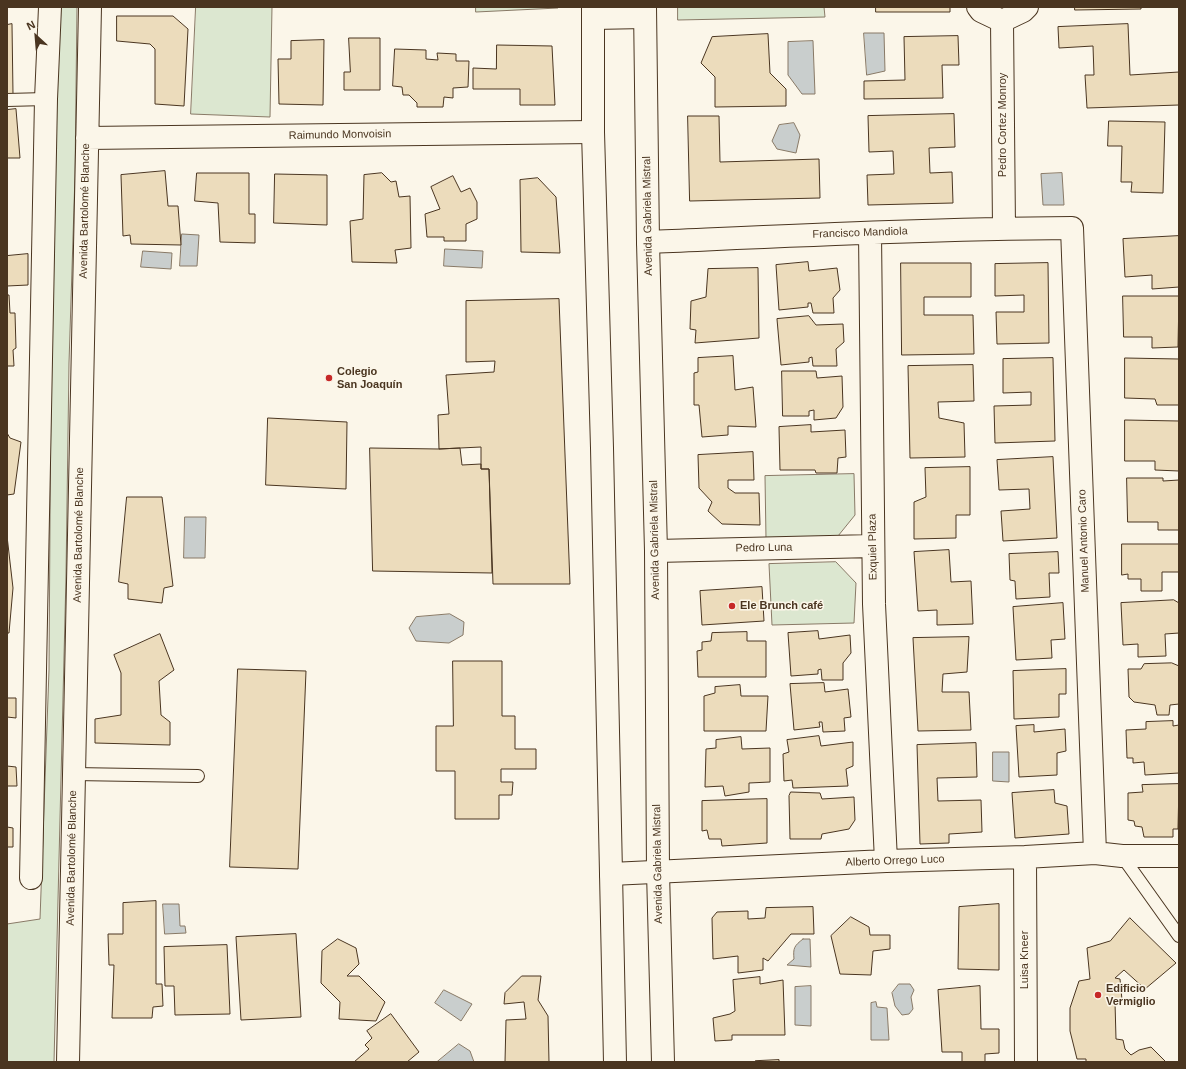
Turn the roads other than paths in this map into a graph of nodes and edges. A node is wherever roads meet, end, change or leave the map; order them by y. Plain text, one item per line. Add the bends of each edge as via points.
1 (50, 7) edge
2 (90, 7) edge
3 (978, 7) edge
4 (1027, 7) edge
5 (593, 12) edge
6 (645, 12) edge
7 (1002, 21) junction
8 (46, 99) junction
9 (7, 100) edge
10 (593, 132) junction
11 (87, 138) junction
12 (1004, 228) junction
13 (1072, 228) joint
14 (870, 233) junction
15 (648, 242) junction
16 (873, 546) junction
17 (656, 550) junction
18 (74, 774) junction
19 (198, 776) dead end
20 (1095, 853) junction
21 (1122, 856) junction
22 (1179, 856) edge
23 (1025, 857) junction
24 (886, 861) junction
25 (658, 872) junction
26 (611, 874) junction
27 (31, 878) dead end
28 (1179, 936) edge
29 (68, 1062) edge
30 (615, 1062) edge
31 (662, 1062) edge
32 (1026, 1062) edge

1 - 8 street
2 - 11 street, Avenida Bartolomé Blanche
3 - 7 street
4 - 7 street
5 - 6 street, Avenida Gabriela Mistral
5 - 10 street, Avenida Gabriela Mistral
6 - 15 street, Avenida Gabriela Mistral
7 - 12 street, Pedro Cortez Monroy
8 - 9 lane
8 - 27 street
10 - 11 street, Raimundo Monvoisin
10 - 26 street, Avenida Gabriela Mistral via 603,455
11 - 18 street, Avenida Bartolomé Blanche
12 - 13 street, Francisco Mandiola
12 - 14 street, Francisco Mandiola
13 - 20 street, Manuel Antonio Caro
14 - 15 street, Francisco Mandiola
14 - 16 street, Exquiel Plaza
15 - 17 street, Avenida Gabriela Mistral
16 - 17 street, Pedro Luna
16 - 24 street, Exquiel Plaza
17 - 25 street, Avenida Gabriela Mistral
18 - 19 lane
18 - 29 street, Avenida Bartolomé Blanche
20 - 21 street, Alberto Orrego Luco
20 - 23 street, Alberto Orrego Luco
21 - 22 street, Alberto Orrego Luco
21 - 28 lane
23 - 24 street, Alberto Orrego Luco
23 - 32 street, Luisa Kneer
24 - 25 street, Alberto Orrego Luco
25 - 26 street, Alberto Orrego Luco
25 - 31 street, Avenida Gabriela Mistral
26 - 30 street, Avenida Gabriela Mistral

